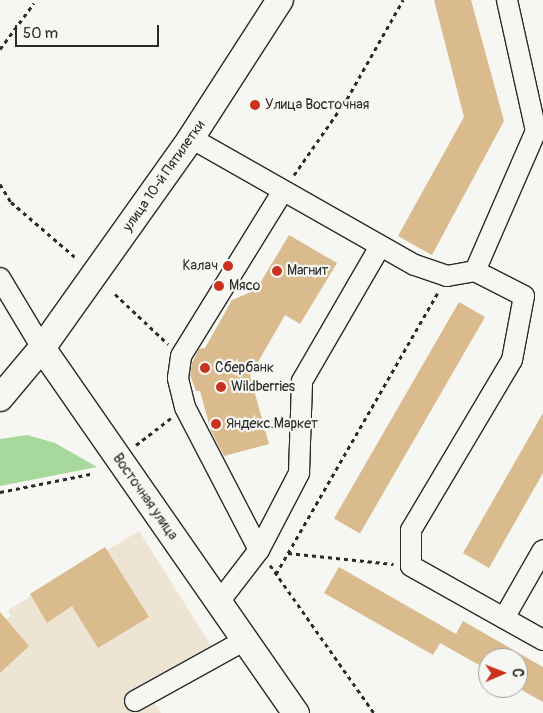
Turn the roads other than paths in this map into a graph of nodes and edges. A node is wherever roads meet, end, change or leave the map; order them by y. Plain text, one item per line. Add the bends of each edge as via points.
1 (280, 0) edge
2 (507, 0) edge
3 (191, 138) junction
4 (283, 191) junction
5 (379, 248) junction
6 (475, 270) junction
7 (0, 278) edge
8 (42, 348) junction
9 (0, 398) edge
10 (259, 550) junction
11 (543, 550) edge
12 (219, 602) junction
13 (504, 618) junction
14 (245, 640) junction
15 (543, 640) edge
16 (135, 701) dead end
17 (287, 710) edge

1 - 3 main road, улица 10-й Пятилетки
2 - 6 street via 536,131
3 - 4 street
3 - 8 main road, улица 10-й Пятилетки
4 - 5 street
4 - 10 street via 181,356 178,378 185,408
5 - 6 street via 447,276
5 - 10 street via 302,381 299,473
6 - 13 street via 524,296 512,360 411,530 411,566
7 - 8 street, Восточная улица
8 - 9 main road, улица 10-й Пятилетки
8 - 12 main road, Восточная улица
10 - 12 street
11 - 13 street
12 - 14 main road, Восточная улица
13 - 15 street
14 - 16 street
14 - 17 main road, Восточная улица

